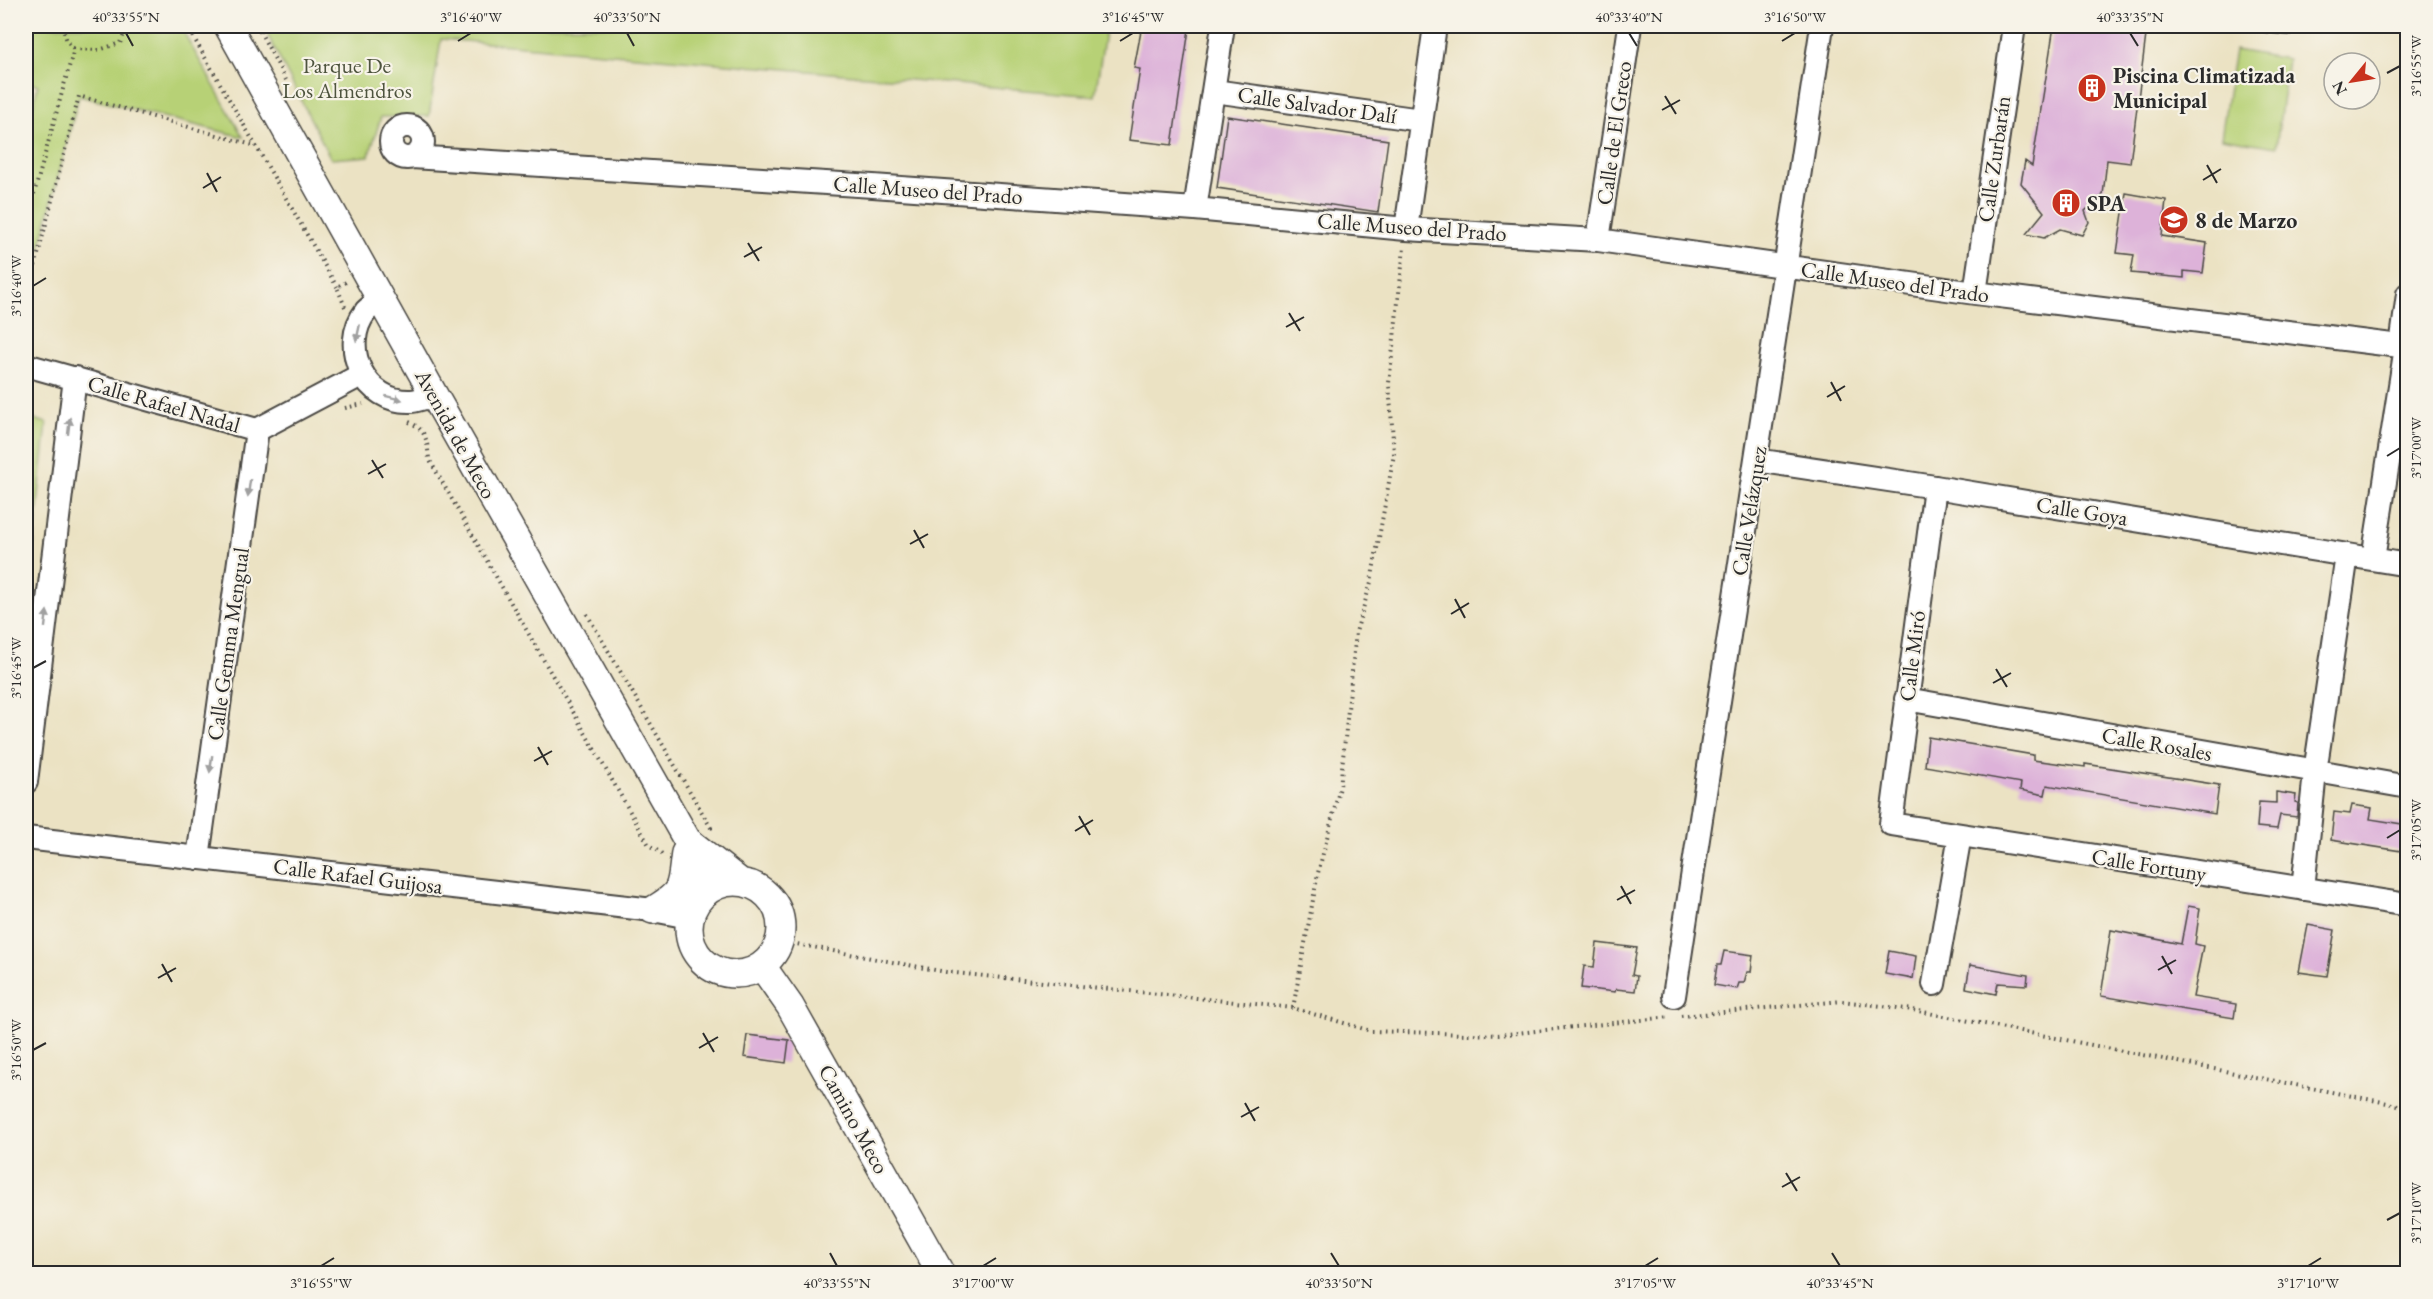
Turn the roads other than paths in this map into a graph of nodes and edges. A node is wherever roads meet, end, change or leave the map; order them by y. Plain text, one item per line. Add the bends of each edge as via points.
1 (228, 26) edge
2 (1223, 26) edge
3 (1435, 26) edge
4 (1630, 26) edge
5 (1822, 26) edge
6 (2014, 26) edge
7 (2264, 26) edge
8 (2296, 26) edge
9 (1214, 91) junction
10 (1420, 120) junction
11 (412, 157) dead end
12 (1195, 209) junction
13 (1406, 229) junction
14 (1598, 240) junction
15 (1785, 267) junction
16 (1975, 293) junction
17 (2408, 294) edge
18 (381, 299) junction
19 (2405, 346) edge
20 (26, 365) edge
21 (361, 375) junction
22 (75, 378) junction
23 (434, 395) junction
24 (257, 430) junction
25 (1756, 460) junction
26 (1935, 487) junction
27 (2347, 555) junction
28 (2373, 559) junction
29 (2408, 565) edge
30 (1906, 699) junction
31 (2315, 772) junction
32 (26, 782) edge
33 (2408, 787) edge
34 (1891, 824) joint
35 (696, 835) junction
36 (1960, 835) junction
37 (26, 838) edge
38 (198, 858) junction
39 (739, 881) junction
40 (2303, 889) junction
41 (2408, 905) edge
42 (695, 906) junction
43 (653, 910) junction
44 (762, 966) junction
45 (1934, 984) dead end
46 (1674, 996) dead end
47 (941, 1274) edge

1 - 18 street, Avenida de Meco
2 - 9 street
3 - 10 street
4 - 14 street, Calle de El Greco
5 - 15 street, Calle Velázquez
6 - 16 street, Calle Zurbarán
7 - 8 lane
9 - 10 street, Calle Salvador Dalí
9 - 12 street
10 - 13 street
11 - 12 street, Calle Museo del Prado
12 - 13 street, Calle Museo del Prado
13 - 14 street, Calle Museo del Prado
14 - 15 street, Calle Museo del Prado
15 - 16 street, Calle Museo del Prado
15 - 25 street, Calle Velázquez
16 - 19 street, Calle Museo del Prado
17 - 19 street
18 -> 21 street via 358,326 356,360
18 - 23 street, Avenida de Meco
19 - 28 street
20 - 22 street, Calle Rafael Nadal
21 -> 23 street via 386,396 412,401
21 - 24 street, Calle Rafael Nadal
22 - 24 street, Calle Rafael Nadal
32 -> 22 street
23 - 35 street, Avenida de Meco
24 -> 38 street, Calle Gemma Mengual
25 - 26 street, Calle Goya
25 - 46 street, Calle Velázquez
26 - 27 street, Calle Goya
26 - 30 street, Calle Miró
27 - 28 street, Calle Goya
27 - 31 street
28 - 29 street, Calle Goya
30 - 31 street, Calle Rosales
30 - 34 street, Calle Miró
31 - 33 street, Calle Rosales
31 - 40 street
34 - 36 street, Calle Fortuny
35 - 39 street, Avenida de Meco
35 - 42 street, Avenida de Meco
35 - 43 street via 681,887 674,898
36 - 40 street, Calle Fortuny
36 - 45 street
37 - 38 street, Calle Rafael Guijosa
38 - 43 street, Calle Rafael Guijosa
39 - 42 street via 712,886
39 - 44 street via 758,888 774,902 780,914 780,941
40 - 41 street, Calle Fortuny
42 - 43 street, Calle Rafael Guijosa
42 - 44 street via 689,933 693,949 703,962 732,975
44 - 47 street, Camino Meco via 790,1006

